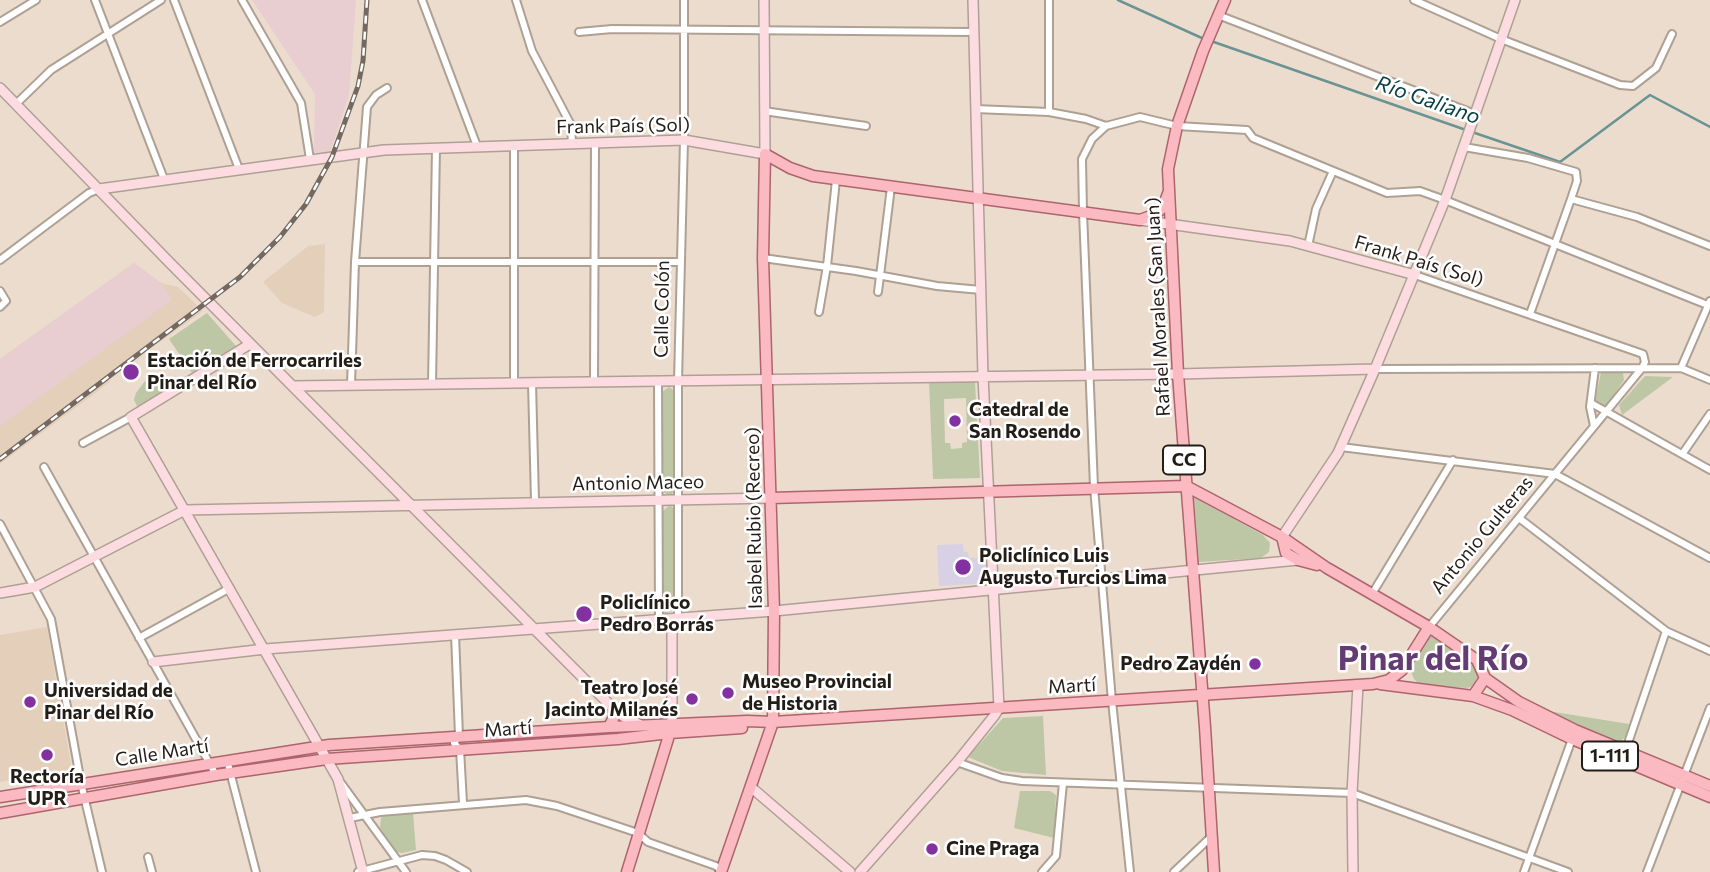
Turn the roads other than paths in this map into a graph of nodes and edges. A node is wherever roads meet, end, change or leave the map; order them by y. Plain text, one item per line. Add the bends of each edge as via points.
1 (36, 0) edge
2 (95, 0) edge
3 (161, 0) edge
4 (174, 0) edge
5 (242, 0) edge
6 (422, 0) edge
7 (516, 0) edge
8 (684, 0) edge
9 (764, 0) edge
10 (973, 0) edge
11 (1049, 0) edge
12 (1225, 0) edge
13 (1414, 0) edge
14 (1515, 0) edge
15 (1218, 15) junction
16 (0, 23) edge
17 (683, 30) junction
18 (764, 30) junction
19 (108, 32) junction
20 (579, 32) dead end
21 (973, 32) junction
22 (1672, 34) dead end
23 (1501, 39) junction
24 (0, 88) edge
25 (387, 88) dead end
26 (16, 104) junction
27 (975, 109) junction
28 (764, 111) junction
29 (1049, 112) junction
30 (1475, 114) junction
31 (1177, 125) junction
32 (866, 126) dead end
33 (1106, 126) junction
34 (684, 140) junction
35 (596, 142) junction
36 (572, 143) junction
37 (1465, 143) junction
38 (514, 145) junction
39 (477, 146) junction
40 (436, 148) junction
41 (364, 152) junction
42 (765, 154) junction
43 (310, 159) junction
44 (239, 169) junction
45 (1333, 171) junction
46 (164, 179) junction
47 (836, 180) junction
48 (891, 187) junction
49 (99, 189) junction
50 (1169, 191) junction
51 (977, 197) junction
52 (1571, 199) junction
53 (1445, 200) junction
54 (1083, 212) junction
55 (1140, 220) junction
56 (1171, 224) junction
57 (1556, 243) junction
58 (1308, 246) junction
59 (1710, 246) edge
60 (763, 258) junction
61 (0, 260) edge
62 (355, 262) junction
63 (434, 262) junction
64 (513, 262) junction
65 (594, 262) junction
66 (681, 262) junction
67 (827, 266) junction
68 (881, 275) junction
69 (1415, 275) junction
70 (981, 290) junction
71 (0, 291) edge
72 (878, 292) dead end
73 (1709, 304) edge
74 (3, 305) edge
75 (819, 312) dead end
76 (1530, 314) junction
77 (250, 344) junction
78 (1644, 365) junction
79 (1595, 368) junction
80 (1681, 368) junction
81 (1375, 369) junction
82 (1178, 374) junction
83 (984, 376) junction
84 (1089, 376) junction
85 (768, 379) junction
86 (1710, 380) edge
87 (658, 381) junction
88 (678, 381) junction
89 (594, 382) junction
90 (514, 383) junction
91 (531, 383) junction
92 (432, 384) junction
93 (351, 385) junction
94 (293, 386) junction
95 (326, 386) junction
96 (1591, 403) junction
97 (314, 407) junction
98 (1606, 411) junction
99 (1710, 414) edge
100 (131, 416) junction
101 (1594, 426) junction
102 (83, 443) dead end
103 (1340, 447) junction
104 (1683, 453) junction
105 (1452, 460) junction
106 (44, 467) dead end
107 (1710, 470) edge
108 (1555, 474) junction
109 (391, 484) junction
110 (1186, 486) junction
111 (1094, 487) junction
112 (989, 490) junction
113 (771, 498) junction
114 (657, 500) junction
115 (680, 500) junction
116 (535, 501) junction
117 (440, 504) junction
118 (386, 505) junction
119 (412, 505) junction
120 (185, 510) junction
121 (1519, 517) junction
122 (430, 522) junction
123 (0, 524) edge
124 (1282, 537) junction
125 (94, 558) junction
126 (1710, 558) edge
127 (1298, 560) junction
128 (1328, 568) junction
129 (1194, 571) junction
130 (1102, 580) junction
131 (35, 587) junction
132 (230, 588) junction
133 (992, 591) junction
134 (0, 593) edge
135 (1372, 594) junction
136 (774, 611) junction
137 (675, 619) junction
138 (659, 621) junction
139 (1429, 627) junction
140 (537, 630) junction
141 (1666, 631) junction
142 (455, 634) junction
143 (139, 638) junction
144 (265, 649) junction
145 (1710, 651) edge
146 (153, 662) junction
147 (1402, 670) junction
148 (1485, 678) junction
149 (1373, 684) junction
150 (1358, 685) junction
151 (1412, 688) junction
152 (1202, 696) junction
153 (1473, 696) junction
154 (1112, 701) junction
155 (613, 708) junction
156 (999, 708) junction
157 (1710, 708) edge
158 (625, 722) junction
159 (773, 722) junction
160 (645, 726) junction
161 (608, 727) junction
162 (671, 729) junction
163 (658, 734) junction
164 (1574, 735) junction
165 (459, 736) junction
166 (618, 739) junction
167 (325, 745) junction
168 (666, 746) junction
169 (460, 749) junction
170 (1623, 755) junction
171 (327, 759) junction
172 (227, 760) junction
173 (957, 762) junction
174 (209, 763) junction
175 (230, 773) junction
176 (216, 775) junction
177 (338, 779) junction
178 (1683, 781) junction
179 (81, 783) junction
180 (1062, 783) junction
181 (1120, 785) junction
182 (1710, 786) edge
183 (1209, 787) junction
184 (752, 788) junction
185 (1352, 793) junction
186 (0, 797) edge
187 (1710, 797) edge
188 (85, 798) junction
189 (463, 803) junction
190 (380, 812) junction
191 (0, 813) edge
192 (363, 815) junction
193 (350, 818) junction
194 (373, 826) junction
195 (638, 833) junction
196 (1212, 836) junction
197 (148, 857) dead end
198 (1529, 857) junction
199 (397, 861) junction
200 (102, 872) edge
201 (152, 872) edge
202 (256, 872) edge
203 (361, 872) edge
204 (406, 872) edge
205 (467, 872) edge
206 (627, 872) edge
207 (721, 872) edge
208 (850, 872) edge
209 (860, 872) edge
210 (1042, 872) edge
211 (1130, 872) edge
212 (1174, 872) edge
213 (1214, 872) edge
214 (1353, 872) edge
215 (1524, 872) edge
216 (1568, 872) edge
217 (1647, 872) edge

1 - 16 street
2 - 19 street
3 - 19 street
4 - 44 street
5 - 43 street via 301,103
6 - 39 street
7 - 36 street via 532,51 570,125
8 - 17 street, Calle Colón
9 - 18 street
10 - 21 street
11 - 29 street
12 - 15 main road, Rafael Morales (San Juan) / CC
13 - 23 street
14 - 23 street
15 - 30 street
15 - 31 main road, Rafael Morales (San Juan) / CC
17 - 18 street
17 - 20 street
17 - 34 street, Calle Colón
18 - 21 street
18 - 28 street
19 - 26 street via 51,70
19 - 46 street
21 - 27 street
22 - 23 street via 1656,68 1633,86
23 - 30 street
24 - 26 street
25 - 41 street via 367,107
26 - 49 street
27 - 29 street
27 - 51 street
28 - 32 street
28 - 42 street
29 - 33 street
30 - 37 street
31 - 33 street via 1140,117
31 - 45 street via 1247,130 1253,138
31 - 50 main road, Rafael Morales (San Juan) / CC via 1168,169
33 - 54 street via 1092,139 1082,159
34 - 35 street, Frank País (Sol)
34 - 42 street, Frank País (Sol)
34 - 66 street, Calle Colón
35 - 36 street, Frank País (Sol)
35 - 65 street
36 - 38 street, Frank País (Sol)
37 - 52 street via 1576,172
37 - 53 street
38 - 39 street, Frank País (Sol)
38 - 64 street
39 - 40 street, Frank País (Sol)
40 - 41 street, Frank País (Sol)
40 - 63 street
41 - 43 street, Frank País (Sol)
41 - 62 street
42 - 47 main road, Frank País (Sol) via 800,172
42 - 60 main road, Isabel Rubio (Recreo)
43 - 44 street, Frank País (Sol)
44 - 46 street, Frank País (Sol)
45 - 53 street via 1387,194 1420,191
45 - 58 street via 1315,209
46 - 49 street, Frank País (Sol)
47 - 48 main road, Frank País (Sol)
47 - 67 street
48 - 51 main road, Frank País (Sol)
48 - 68 street
49 - 61 street
49 - 77 street
50 - 55 main road via 1163,207
50 - 56 main road, Rafael Morales (San Juan) / CC
51 - 54 main road, Frank País (Sol)
51 - 70 street
52 - 57 street
52 - 59 street via 1637,217
53 - 57 street
53 - 69 street
54 - 55 main road, Frank País (Sol)
54 - 84 street
55 - 56 street, Frank País (Sol)
56 - 58 street, Frank País (Sol)
56 - 82 main road, Rafael Morales (San Juan) / CC
57 - 73 street
57 - 76 street
58 - 69 street, Frank País (Sol)
60 - 67 street
60 - 85 main road, Isabel Rubio (Recreo)
62 - 63 street
62 - 93 street
63 - 64 street
63 - 92 street
64 - 65 street
64 - 90 street
65 - 66 street
65 - 89 street
66 - 88 street, Calle Colón
67 - 68 street
67 - 75 street
68 - 70 street
68 - 72 street
69 - 76 street, Frank País (Sol)
69 - 81 street
70 - 83 street
71 - 74 street via 6,300
73 - 80 street
76 - 78 street, Frank País (Sol) via 1643,354
77 - 94 street
77 - 100 street
78 - 79 street
78 - 80 street
78 - 98 street, Antonio Gulteras
79 - 81 street
79 - 96 street
80 - 86 street
81 - 82 street
81 - 103 street
82 - 84 street
82 - 110 main road, Rafael Morales (San Juan) / CC
83 - 84 street
83 - 85 street
83 - 112 street
84 - 111 street
85 - 88 street
85 - 113 main road, Isabel Rubio (Recreo)
87 - 88 street
87 - 89 street
87 - 114 street, Calle Colón
88 - 115 street, Calle Colón
89 - 91 street
90 - 91 street
90 - 92 street
91 - 116 street
92 - 93 street
93 - 95 street
94 - 95 street
94 - 97 street
95 - 97 street via 318,391
96 - 98 street
96 - 101 street
97 - 109 street
98 - 101 street, Antonio Gulteras
98 - 104 street
99 - 104 street
100 - 102 street
100 - 120 street
101 - 108 street, Antonio Gulteras
103 - 105 street
103 - 124 street
104 - 107 street
105 - 108 street
105 - 135 street
106 - 125 street
108 - 121 street, Antonio Gulteras
108 - 126 street
109 - 118 street via 392,495
109 - 119 street
110 - 111 main road, Antonio Maceo
110 - 124 main road, Antonio Maceo
110 - 129 main road, Rafael Morales (San Juan) / CC
111 - 112 main road, Antonio Maceo
111 - 130 street
112 - 113 main road, Antonio Maceo
112 - 133 street
113 - 115 street, Antonio Maceo
113 - 136 main road, Isabel Rubio (Recreo)
114 - 115 street, Antonio Maceo
114 - 116 street, Antonio Maceo
114 - 138 street, Calle Colón
115 - 137 street, Calle Colón
116 - 117 street, Antonio Maceo
117 - 119 street, Antonio Maceo
117 - 122 street via 431,510
118 - 119 street, Antonio Maceo
118 - 120 street, Antonio Maceo
119 - 122 street
120 - 125 street, Antonio Maceo
120 - 132 street
121 - 139 street, Antonio Gulteras
121 - 141 street
122 - 140 street
123 - 131 street
124 - 127 main road, Antonio Maceo via 1286,553
124 - 128 main road, Antonio Maceo
125 - 131 street, Antonio Maceo
125 - 143 street
127 - 128 main road, Antonio Maceo
127 - 129 street
128 - 135 main road, Antonio Maceo
129 - 130 street
129 - 152 main road, Rafael Morales (San Juan) / CC
130 - 133 street
130 - 154 street
131 - 134 street, Antonio Maceo
131 - 179 street via 51,619
132 - 143 street
132 - 144 street
133 - 136 street
133 - 156 street
135 - 139 main road, Antonio Maceo
136 - 137 street
136 - 159 main road, Isabel Rubio (Recreo)
137 - 138 street
137 - 162 street, Calle Colón
138 - 140 street
139 - 147 main road, Antonio Gulteras
139 - 148 main road, 1-111 via 1477,660
140 - 142 street
140 - 155 street
141 - 145 street
141 - 170 street
142 - 144 street
142 - 165 street
143 - 146 street
144 - 146 street
144 - 167 street
146 - 174 street
147 - 149 main road, 1-111
147 - 151 main road
148 - 153 main road
148 - 164 main road, 1-111
149 - 150 main road, Martí / 1-111
149 - 151 main road, 1-111
150 - 152 main road, Martí / 1-111
150 - 185 street
151 - 153 main road, 1-111
152 - 154 main road, Martí
152 - 183 main road, Rafael Morales (San Juan) / CC
153 - 164 main road, 1-111
154 - 156 main road, Martí
154 - 181 street
155 - 158 street
155 - 161 main road via 615,715
156 - 159 main road, Martí
156 - 173 street
157 - 178 street
158 - 160 main road, Martí
158 - 161 main road, Martí
158 - 166 main road
159 - 162 main road, Martí
159 - 184 main road, Isabel Rubio (Recreo)
160 - 162 main road, Martí
160 - 163 main road
161 - 165 main road, Martí
162 - 163 main road, Martí
162 - 168 main road, Calle Colón
163 - 166 main road, Martí
163 - 168 main road
164 - 170 main road, 1-111
164 - 198 street
165 - 167 main road, Martí
165 - 169 street via 454,743
166 - 169 main road, Martí
167 - 171 street
167 - 172 main road, Calle Martí
168 - 195 main road, Calle Colón
169 - 171 main road, Martí
169 - 189 street
170 - 178 main road, 1-111
171 - 175 main road, Calle Martí
171 - 177 street
172 - 174 main road, Calle Martí
172 - 175 street
173 - 180 street via 1002,778
173 - 209 street
174 - 176 street
174 - 179 main road, Calle Martí
175 - 176 main road, Calle Martí
175 - 202 street
176 - 188 main road, Calle Martí
177 - 192 street
177 - 193 street
178 - 182 main road, 1-111
178 - 187 main road, 1-111
178 - 217 street
179 - 186 main road, Calle Martí
179 - 188 street
180 - 181 street
180 - 210 street via 1056,856
181 - 183 street
181 - 211 street
183 - 185 street
183 - 196 main road, Rafael Morales (San Juan) / CC
184 - 207 main road, Isabel Rubio (Recreo)
184 - 208 street
185 - 198 street
185 - 214 street
188 - 191 main road, Calle Martí
188 - 200 street
189 - 190 street
189 - 195 street via 526,800
190 - 192 street
190 - 194 street
192 - 193 street
192 - 194 street
193 - 203 street
194 - 199 street
195 - 206 main road, Calle Colón
195 - 207 street via 648,842 716,866
196 - 212 street
196 - 213 main road, Rafael Morales (San Juan) / CC
197 - 201 street
198 - 215 street
198 - 216 street
199 - 203 street
199 - 204 street
199 - 205 street via 435,856

